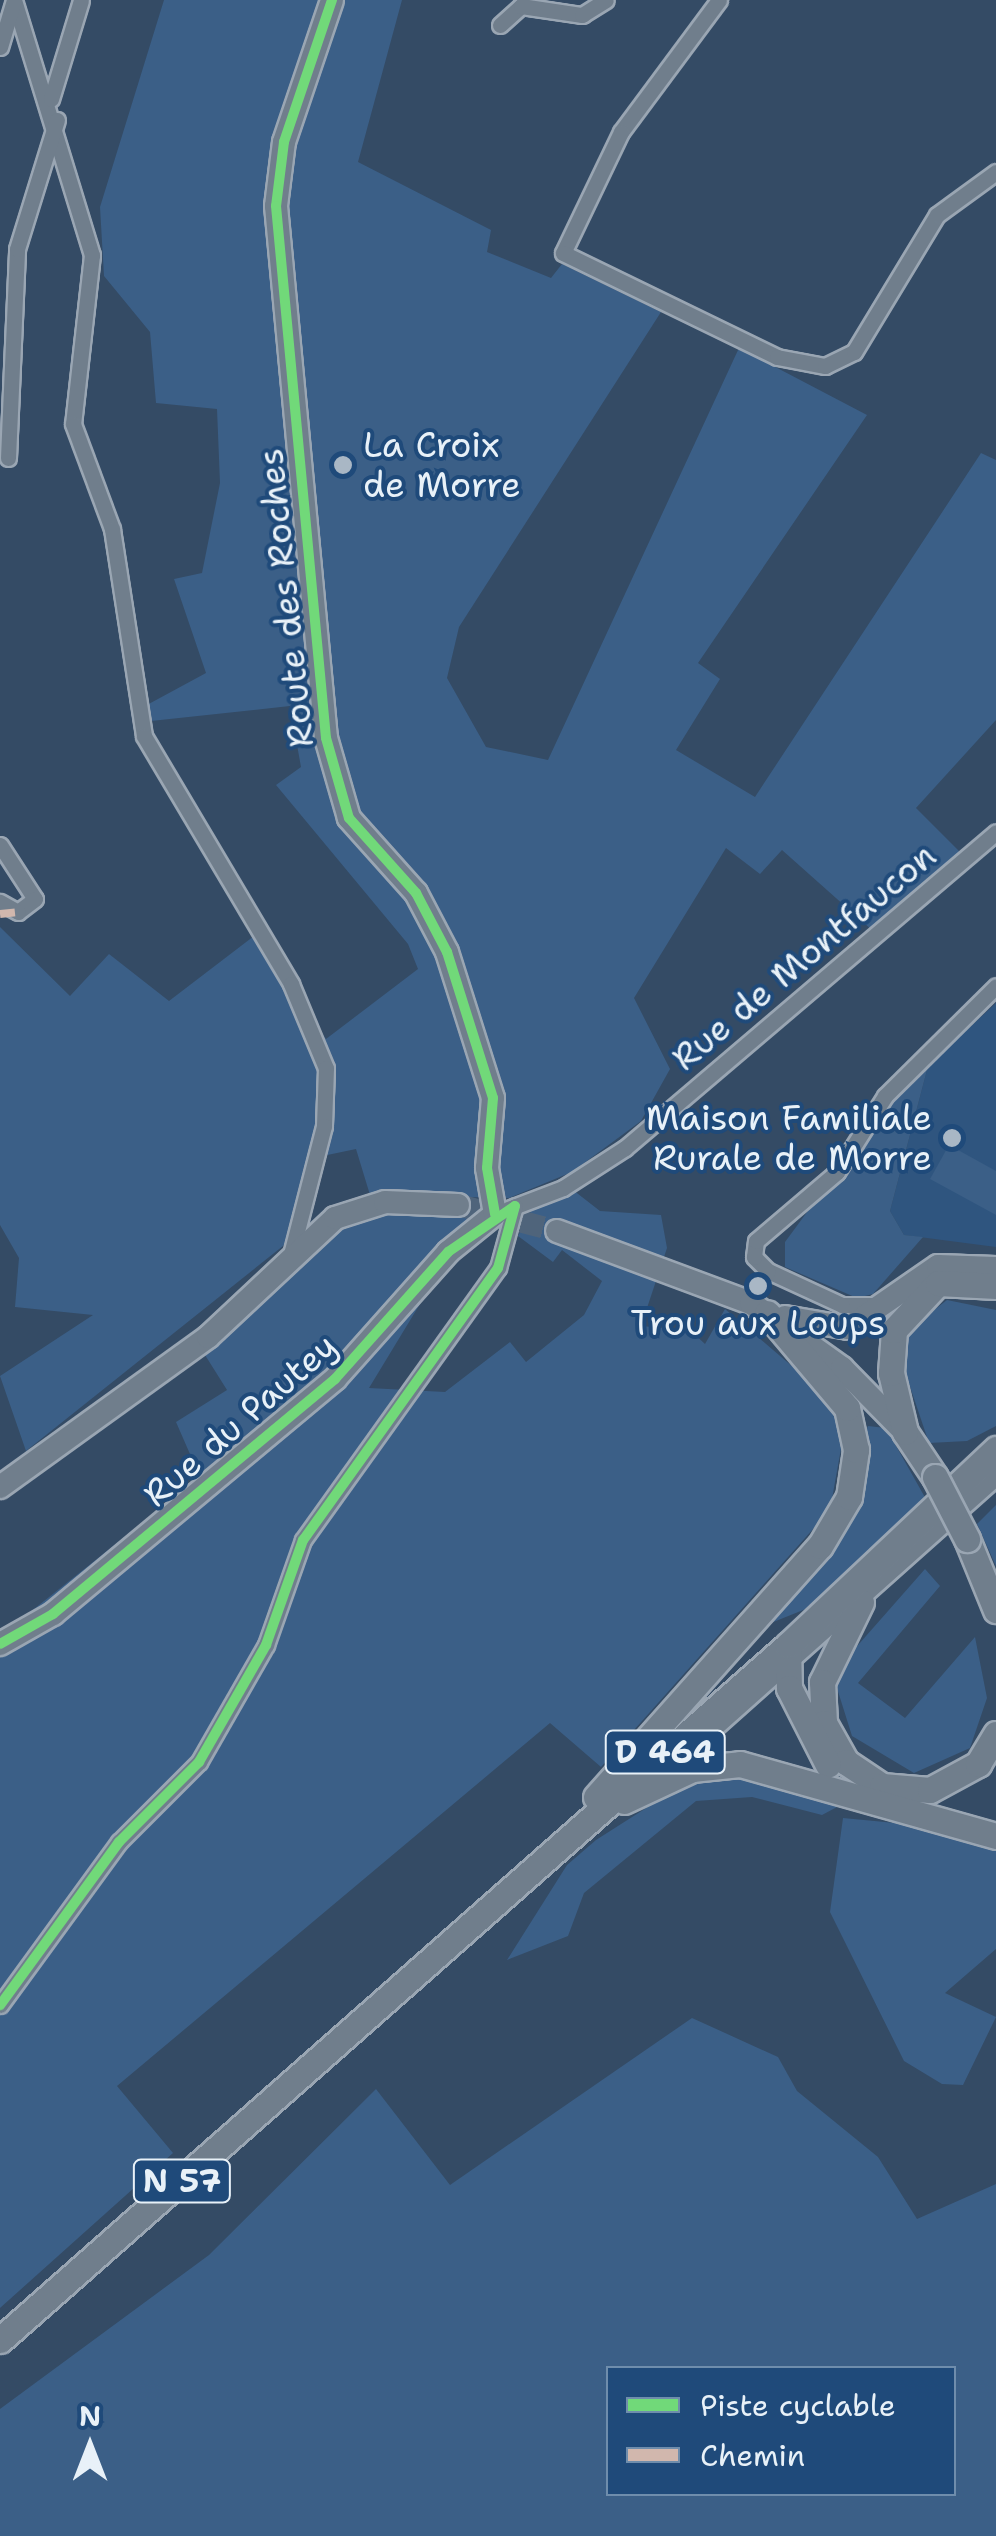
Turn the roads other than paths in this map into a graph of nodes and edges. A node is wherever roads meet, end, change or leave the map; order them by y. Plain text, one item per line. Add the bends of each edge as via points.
1 (14, 0) edge
2 (81, 0) edge
3 (332, 0) edge
4 (606, 0) edge
5 (719, 0) edge
6 (500, 25) dead end
7 (0, 46) edge
8 (35, 46) junction
9 (51, 99) junction
10 (58, 120) junction
11 (996, 172) edge
12 (8, 458) dead end
13 (996, 832) edge
14 (0, 845) edge
15 (0, 902) edge
16 (996, 986) edge
17 (312, 1195) junction
18 (458, 1206) tunnel mouth
19 (505, 1210) junction
20 (335, 1218) junction
21 (557, 1230) tunnel mouth
22 (292, 1251) junction
23 (996, 1268) edge
24 (996, 1286) edge
25 (828, 1297) junction
26 (888, 1302) junction
27 (767, 1312) junction
28 (815, 1325) junction
29 (905, 1432) junction
30 (996, 1448) edge
31 (996, 1474) edge
32 (0, 1487) edge
33 (861, 1602) junction
34 (996, 1610) edge
35 (0, 1644) edge
36 (786, 1657) junction
37 (996, 1734) edge
38 (854, 1794) junction
39 (623, 1801) junction
40 (996, 1836) edge
41 (543, 1860) junction
42 (495, 1907) junction
43 (0, 2005) edge
44 (0, 2340) edge

1 - 7 street
1 - 8 street
2 - 9 street
3 - 19 street, Route des Roches via 288,126 276,206 326,738 349,818 416,893 447,952 493,1098 487,1168
4 - 6 street via 582,16 521,6
5 - 11 street via 621,132 563,253 777,357 825,366 854,352 937,215
7 - 8 street via 18,37
8 - 9 street
9 - 10 street
10 - 12 street via 17,249
10 - 17 street via 92,256 74,424 112,528 144,736 316,1035 327,1102
13 - 19 street, Rue de Montfaucon via 625,1148 563,1188
14 - 15 street via 34,899 18,912
16 - 25 street via 885,1096 837,1172 756,1241 763,1268
17 - 20 street
17 - 22 street
18 - 20 street via 385,1202
19 - 35 street, Rue du Pautey via 439,1262 335,1379 52,1614
19 - 43 street via 498,1268 302,1540 266,1645 199,1762 119,1842
20 - 22 street
21 - 27 street via 685,1272
22 - 32 street via 208,1337
23 - 26 street via 938,1266
24 - 29 main road via 938,1283 901,1314 890,1361
25 - 26 street via 856,1308
25 - 28 street
26 - 28 street via 861,1324
27 - 28 street
27 - 29 street via 850,1376
27 - 41 main road via 852,1421 855,1466 843,1512
29 - 34 main road, bridge via 967,1540
30 - 36 main road, D 464
31 - 33 street, D 464
33 - 36 street, D 464
33 - 37 main road via 822,1682 824,1723 846,1762 882,1786 930,1790 978,1764
36 - 38 main road via 813,1742
36 - 39 street, D 464
36 - 41 main road, D 464
38 - 39 main road, N 57 via 724,1763
38 - 40 main road, N 57
39 - 42 main road, N 57
41 - 42 main road, D 464
42 - 44 main road, N 57

